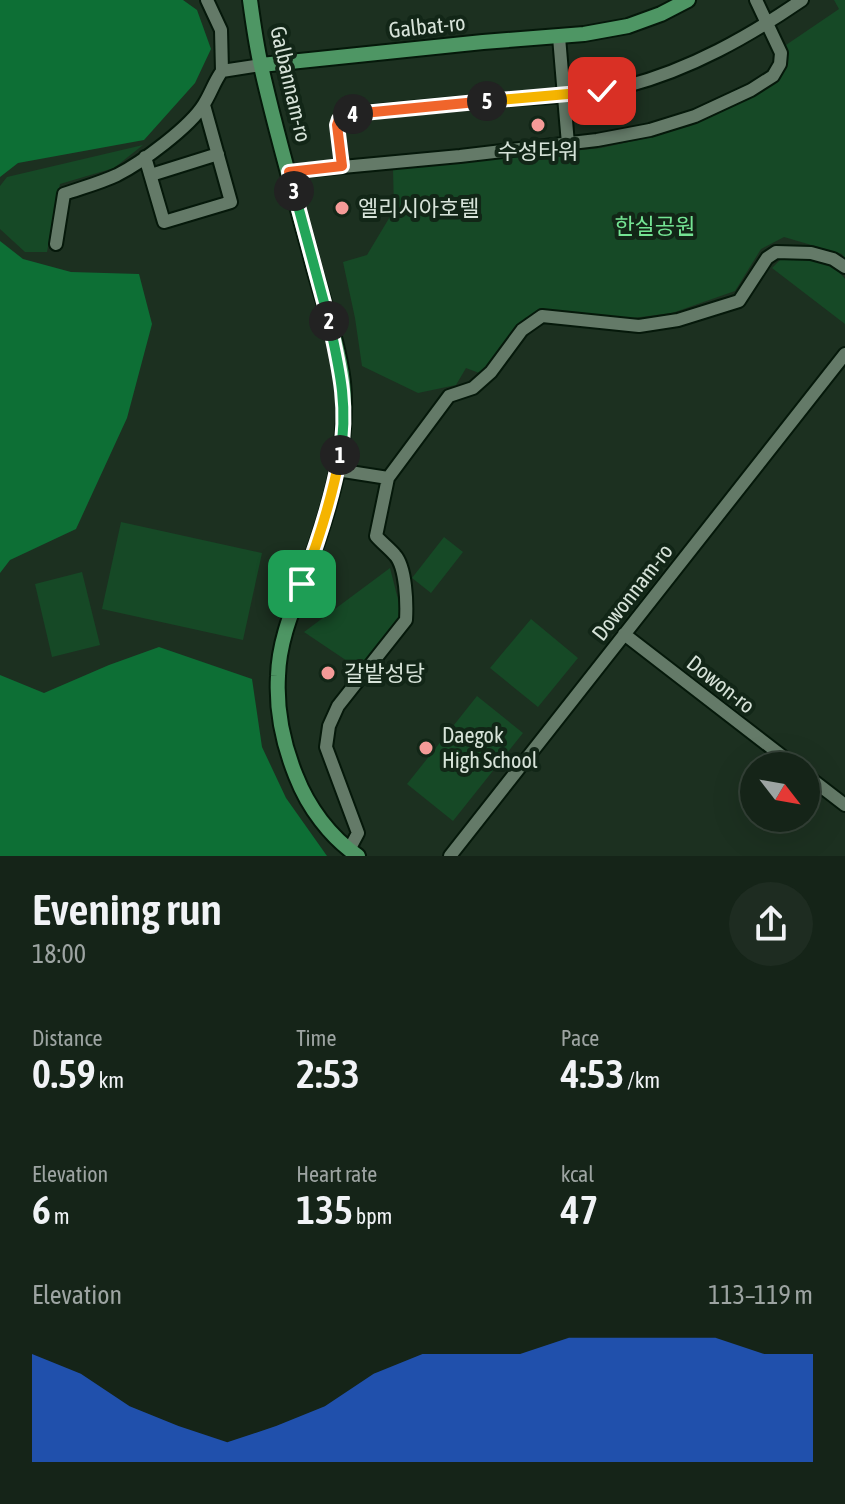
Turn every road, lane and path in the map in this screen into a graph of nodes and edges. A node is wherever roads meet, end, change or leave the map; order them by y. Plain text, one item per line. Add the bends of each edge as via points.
1 (207, 0) edge
2 (250, 0) edge
3 (688, 0) edge
4 (756, 0) edge
5 (802, 0) edge
6 (769, 23) junction
7 (559, 37) junction
8 (261, 65) junction
9 (222, 71) junction
10 (563, 96) junction
11 (204, 105) junction
12 (568, 144) junction
13 (218, 154) junction
14 (145, 157) junction
15 (342, 166) junction
16 (289, 172) junction
17 (151, 175) junction
18 (56, 244) dead end
19 (845, 267) edge
20 (845, 354) edge
21 (337, 470) junction
22 (388, 478) junction
23 (624, 634) junction
24 (777, 752) edge
25 (820, 786) edge
26 (845, 805) edge
27 (354, 853) edge
28 (450, 856) edge

1 - 9 street via 221,30
2 - 8 main road, Galbannam-ro
3 - 7 main road, Galbat-ro via 628,26
4 - 6 street
5 - 6 street
6 - 10 street via 659,77
6 - 12 street via 780,64 762,83 681,122
7 - 8 main road, Galbat-ro
7 - 10 street
8 - 9 street
8 - 16 main road, Galbannam-ro
9 - 11 street
10 - 12 street
10 - 15 street via 348,114 337,125
11 - 13 street
11 - 14 street
12 - 15 street
13 - 17 street
13 - 17 street via 231,202 164,222
14 - 17 street
14 - 18 street via 115,176 64,194
15 - 16 street
16 - 21 main road, Galbannam-ro via 343,382
19 - 22 street via 811,253 776,252 739,301 678,320 639,326 542,316 522,330 473,388 449,396
20 - 23 street, Dowonnam-ro
21 - 22 street
21 - 27 main road, Galbannam-ro via 284,635 279,717 302,791 325,826
22 - 27 street via 376,536 401,564 406,620 338,706 326,747 358,833
23 - 24 street, Dowon-ro
23 - 28 street, Dowonnam-ro
25 - 26 street

